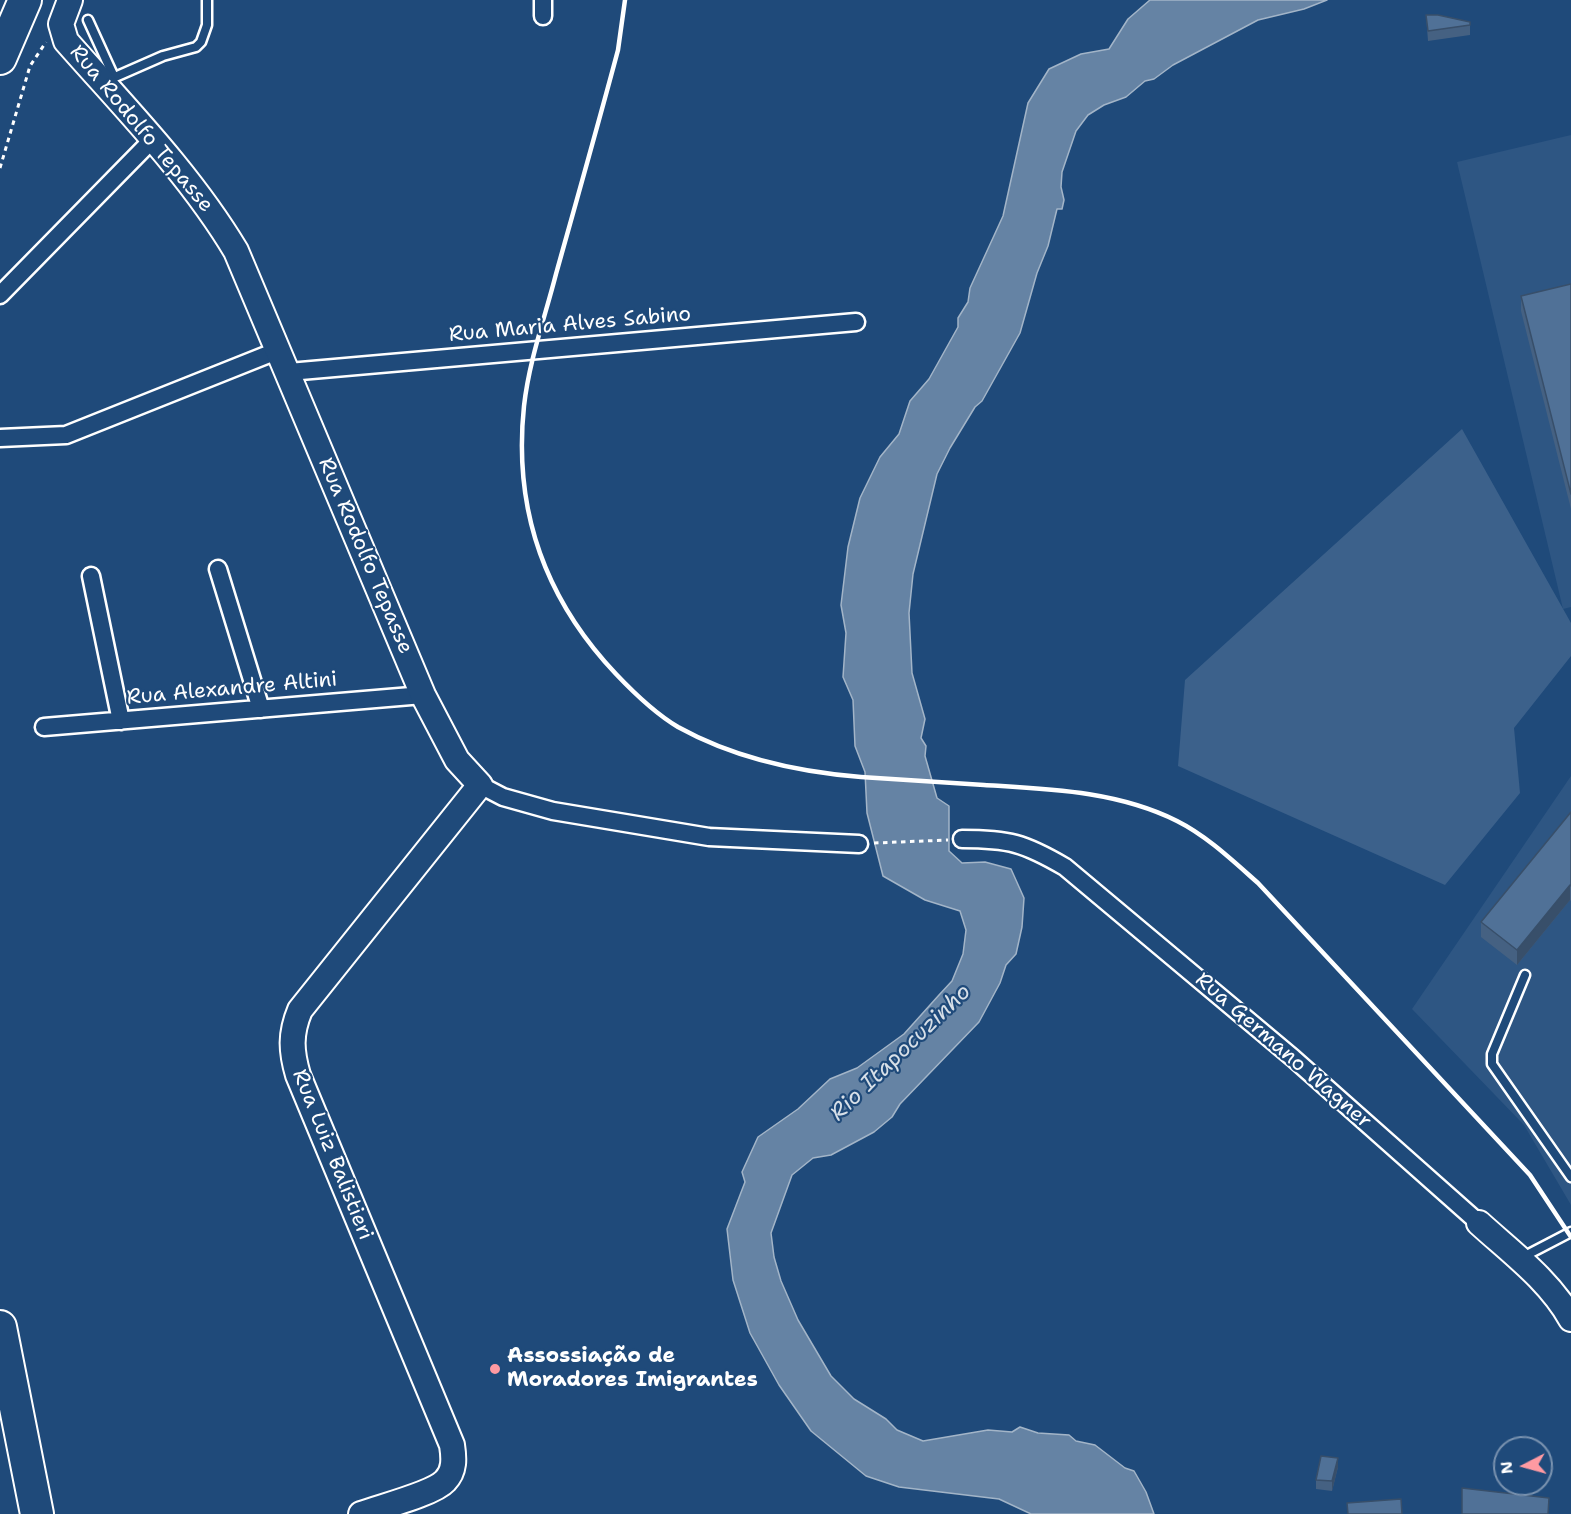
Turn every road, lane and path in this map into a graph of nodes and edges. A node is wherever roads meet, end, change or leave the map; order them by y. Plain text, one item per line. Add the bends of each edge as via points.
1 (5, 0) edge
2 (25, 0) edge
3 (70, 0) edge
4 (207, 0) edge
5 (0, 10) edge
6 (88, 20) dead end
7 (61, 24) junction
8 (0, 58) edge
9 (108, 80) junction
10 (153, 139) junction
11 (0, 168) edge
12 (0, 294) edge
13 (856, 322) dead end
14 (284, 361) junction
15 (0, 438) edge
16 (218, 569) dead end
17 (91, 576) dead end
18 (423, 695) junction
19 (261, 709) junction
20 (121, 721) junction
21 (44, 728) dead end
22 (480, 785) junction
23 (962, 839) joint
24 (859, 844) joint
25 (1525, 975) dead end
26 (1571, 1177) edge
27 (1479, 1223) joint
28 (1571, 1232) edge
29 (1518, 1259) junction
30 (1571, 1319) edge
31 (0, 1326) edge
32 (0, 1437) edge
33 (15, 1514) edge
34 (37, 1514) edge
35 (361, 1514) edge

1 - 5 highway
2 - 8 highway
3 - 7 street, Rua Rodolfo Tepasse
4 - 9 lane via 207,25 196,47 163,56
6 - 9 lane
7 - 9 street, Rua Rodolfo Tepasse via 66,41
7 - 11 path via 30,66
9 - 10 street, Rua Rodolfo Tepasse
10 - 12 street
10 - 14 street, Rua Rodolfo Tepasse via 225,231
13 - 14 street, Rua Maria Alves Sabino
14 - 15 street, Rua Maria Alves Sabino via 66,435
14 - 18 street, Rua Rodolfo Tepasse
16 - 19 street
17 - 20 street
18 - 19 street, Rua Alexandre Altini
18 - 22 street, Rua Rodolfo Tepasse via 457,760
19 - 20 street, Rua Alexandre Altini
20 - 21 street, Rua Alexandre Altini
22 - 24 street, Rua Rodolfo Tepasse via 503,797 553,811 709,837
22 - 35 street, Rua Luiz Balistieri via 300,1010 293,1027 291,1052 298,1075 452,1445 454,1459 445,1482 434,1489
23 - 24 path
23 - 27 street, Rua Germano Wagner via 993,839 1030,847 1065,867 1293,1058
25 - 26 lane via 1492,1054 1492,1064
27 - 29 street, Rua Germano Wagner
28 - 29 lane
29 - 30 street, Rua Germano Wagner via 1561,1301
31 - 34 highway
32 - 33 highway

